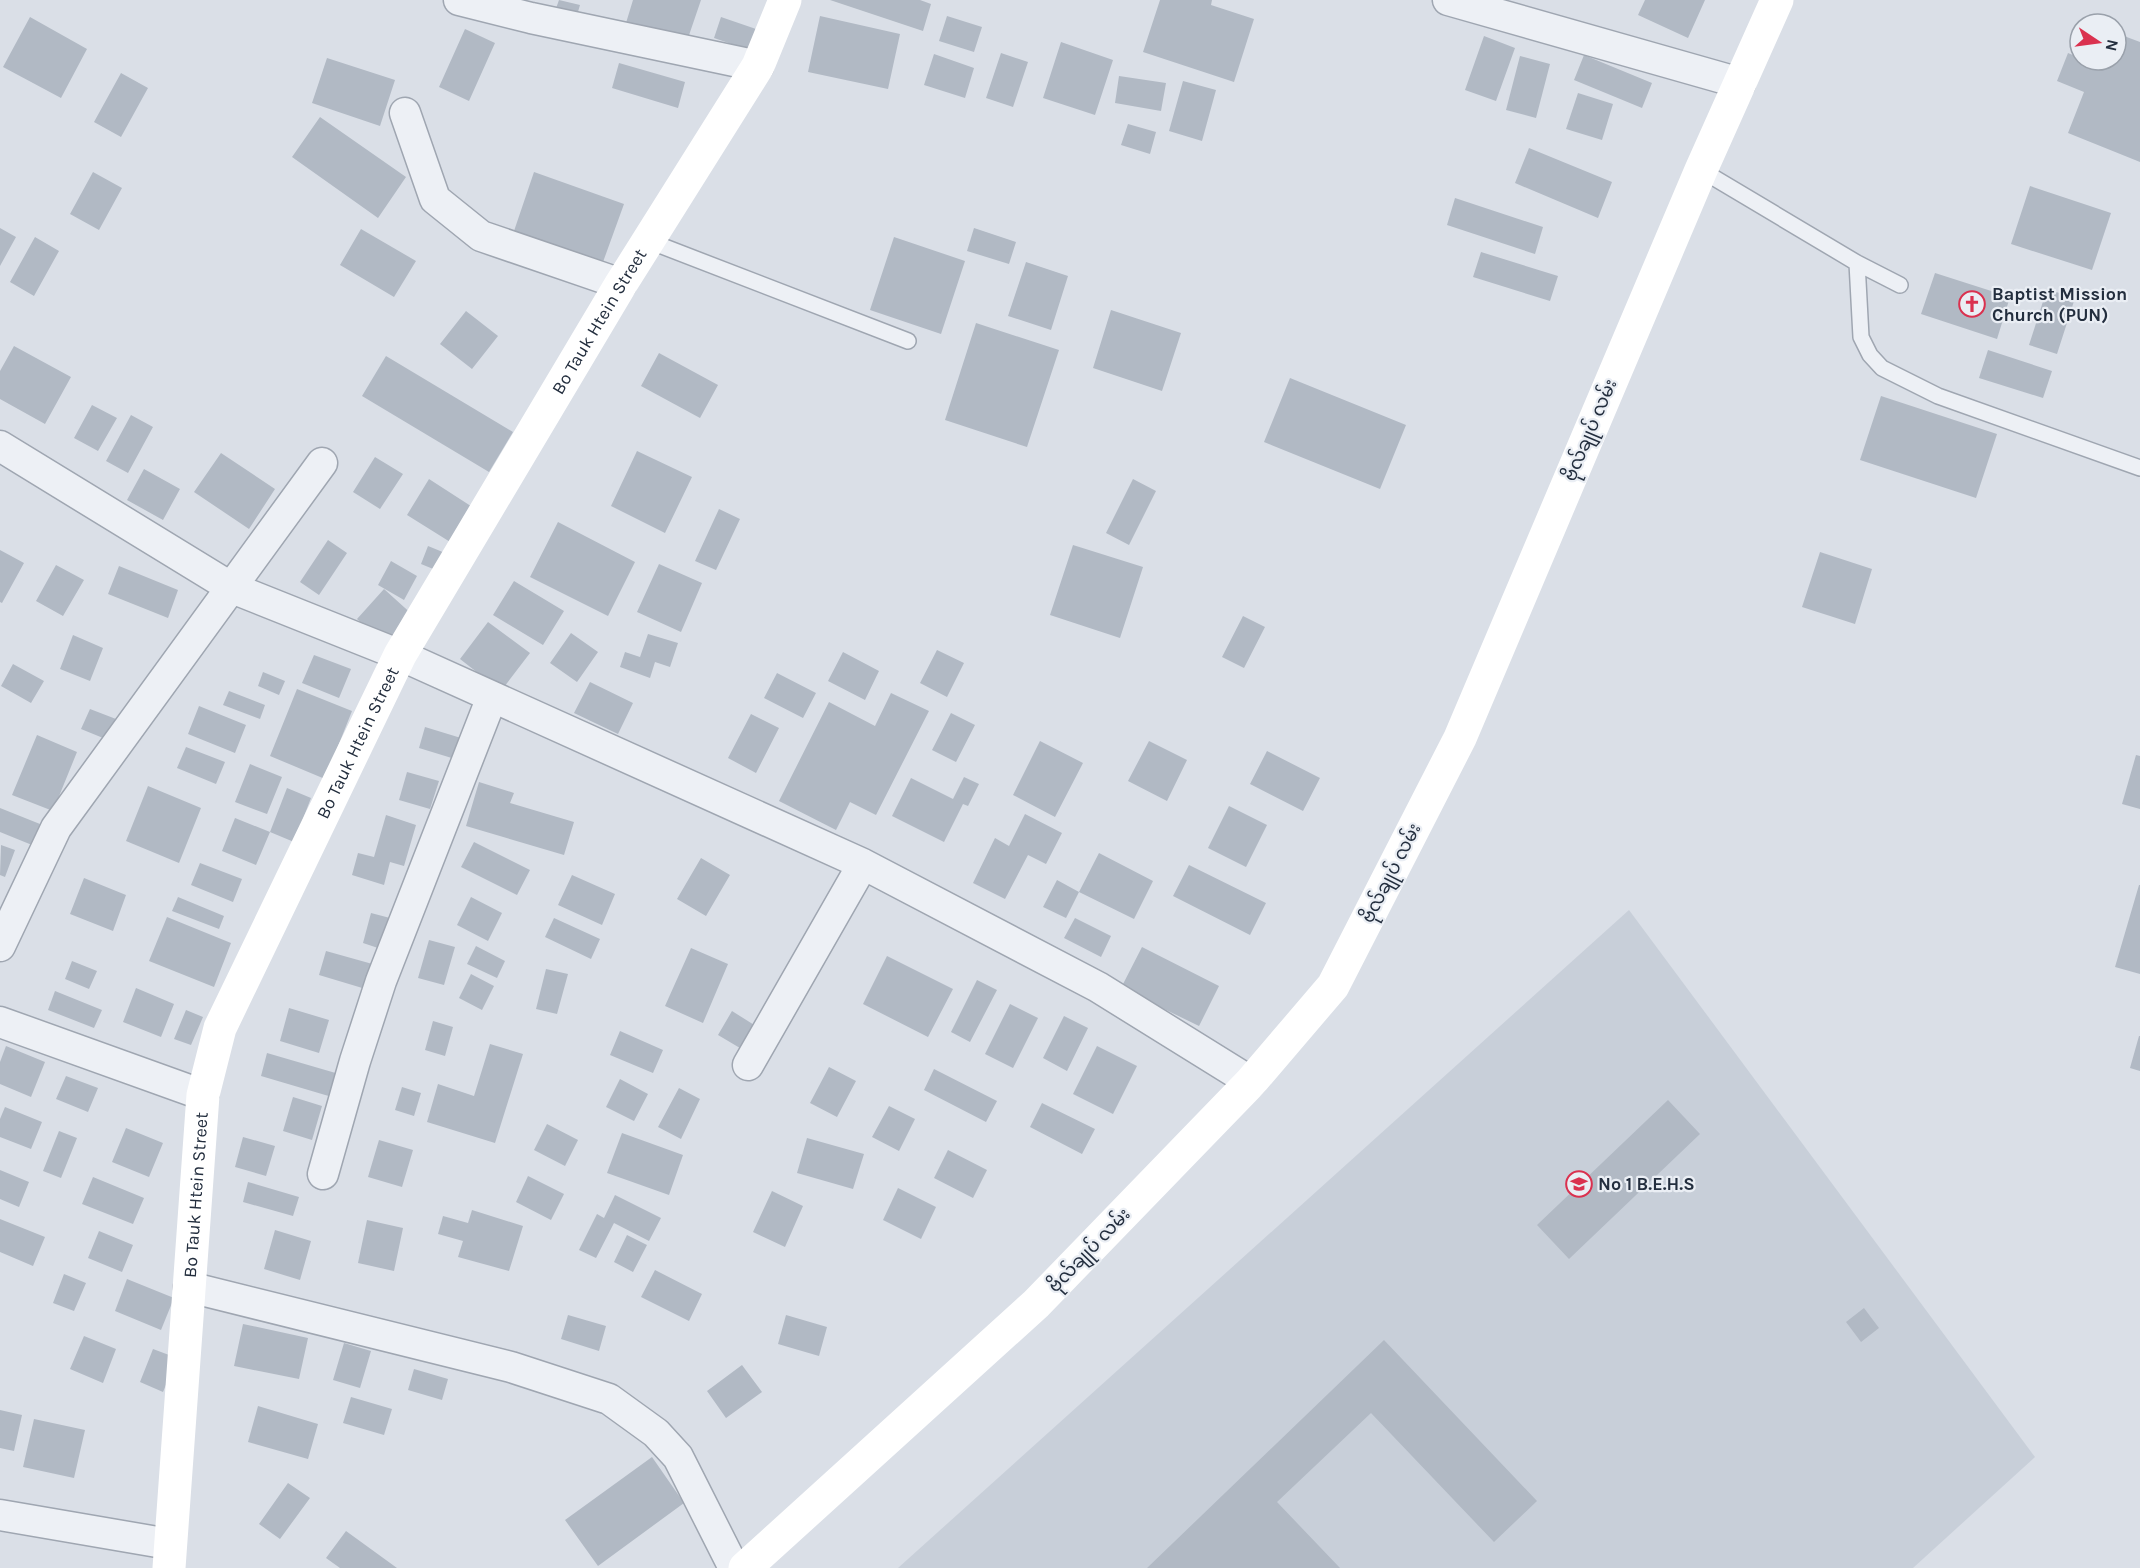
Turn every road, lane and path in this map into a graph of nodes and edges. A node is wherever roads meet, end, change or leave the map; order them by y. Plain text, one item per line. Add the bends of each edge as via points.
1 (459, 0) edge
2 (785, 0) edge
3 (1448, 0) edge
4 (1777, 0) edge
5 (758, 66) junction
6 (1740, 83) junction
7 (405, 113) dead end
8 (1701, 170) junction
9 (649, 241) junction
10 (1857, 263) junction
11 (621, 284) junction
12 (1900, 285) dead end
13 (908, 341) dead end
14 (0, 446) edge
15 (322, 464) dead end
16 (2140, 468) edge
17 (232, 588) junction
18 (400, 655) junction
19 (492, 697) junction
20 (863, 864) junction
21 (0, 946) edge
22 (0, 1022) edge
23 (748, 1065) dead end
24 (1251, 1082) junction
25 (203, 1095) junction
26 (324, 1174) dead end
27 (189, 1287) junction
28 (0, 1515) edge
29 (169, 1556) edge
30 (734, 1568) edge
31 (745, 1568) edge

1 - 5 street
2 - 5 main road, Bo Tauk Htein Street
3 - 6 street
4 - 6 main road, ဗိုလ်ချုပ် လမ်း
5 - 9 main road, Bo Tauk Htein Street
6 - 8 main road, ဗိုလ်ချုပ် လမ်း
7 - 11 street via 435,199 481,236
8 - 10 lane
8 - 24 main road, ဗိုလ်ချုပ် လမ်း via 1460,738 1333,986
9 - 11 main road, Bo Tauk Htein Street
9 - 13 lane
10 - 12 lane
10 - 16 lane via 1861,337 1882,368 1938,396
11 - 18 main road, Bo Tauk Htein Street
14 - 17 street
15 - 17 street
17 - 18 street
17 - 21 street via 56,828
18 - 19 street
18 - 25 main road, Bo Tauk Htein Street via 220,1028
19 - 20 street
19 - 26 street via 381,981
20 - 23 street
20 - 24 street via 1098,987
22 - 25 street
24 - 31 main road, ဗိုလ်ချုပ် လမ်း via 1036,1304
25 - 27 main road, Bo Tauk Htein Street
27 - 29 main road, Bo Tauk Htein Street
27 - 30 street via 511,1367 609,1399 656,1433 678,1457
28 - 29 street

